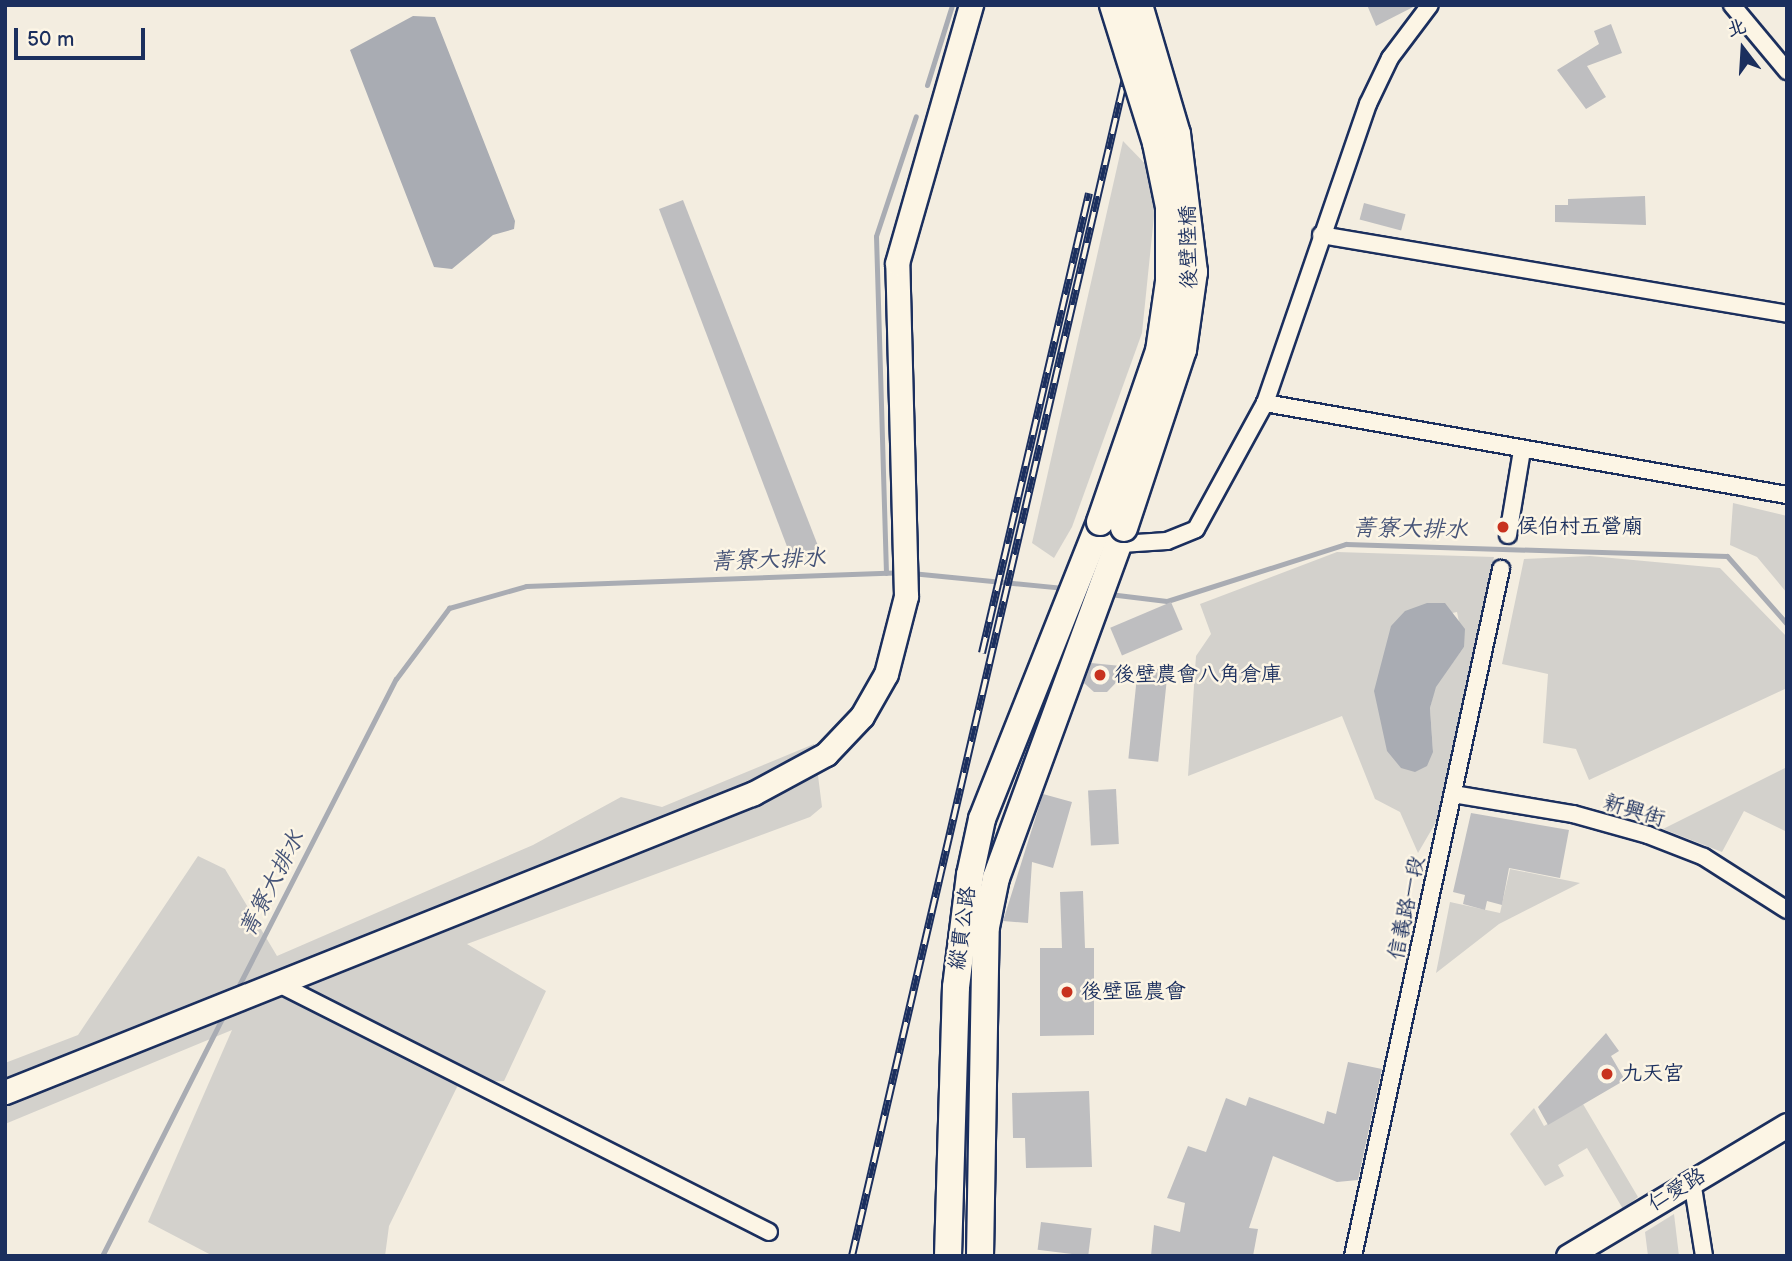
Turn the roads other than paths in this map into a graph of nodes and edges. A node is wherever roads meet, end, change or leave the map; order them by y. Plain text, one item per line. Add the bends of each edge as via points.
1 (971, 5) edge
2 (1114, 5) edge
3 (1139, 5) edge
4 (1430, 5) edge
5 (1732, 5) edge
6 (1787, 71) edge
7 (1321, 235) junction
8 (1787, 314) edge
9 (1265, 403) junction
10 (1522, 450) junction
11 (1787, 495) edge
12 (1115, 531) junction
13 (1508, 536) dead end
14 (1501, 569) dead end
15 (1453, 794) junction
16 (1787, 910) edge
17 (269, 988) junction
18 (5, 1092) edge
19 (966, 1102) junction
20 (1787, 1125) edge
21 (1692, 1181) junction
22 (769, 1232) dead end
23 (948, 1256) edge
24 (981, 1256) edge
25 (1353, 1256) edge
26 (1568, 1256) edge
27 (1704, 1256) edge

1 - 17 street via 897,263 906,596 886,674 862,716 827,754 682,824
2 - 12 main road, 後壁陸橋, bridge via 1156,143 1168,207 1169,282 1158,351
3 - 12 main road, 後壁陸橋, bridge via 1177,134 1194,272 1183,350
4 - 7 street via 1390,58 1368,104
5 - 6 street
7 - 8 street
7 - 9 street
9 - 10 street
9 - 12 street via 1196,529 1167,541
10 - 11 street
10 - 13 street
12 - 19 main road, 縱貫公路 via 1110,579 996,878
12 - 19 main road, 縱貫公路 via 1079,571 982,819 961,928
14 - 15 street, 信義路一段
15 - 16 street, 新興街 via 1573,814 1648,835 1704,857
15 - 25 street, 信義路一段
17 - 18 street
17 - 22 street
19 - 23 main road, 縱貫公路
19 - 24 main road, 縱貫公路
20 - 21 street, 仁愛路
21 - 26 street, 仁愛路
21 - 27 street

